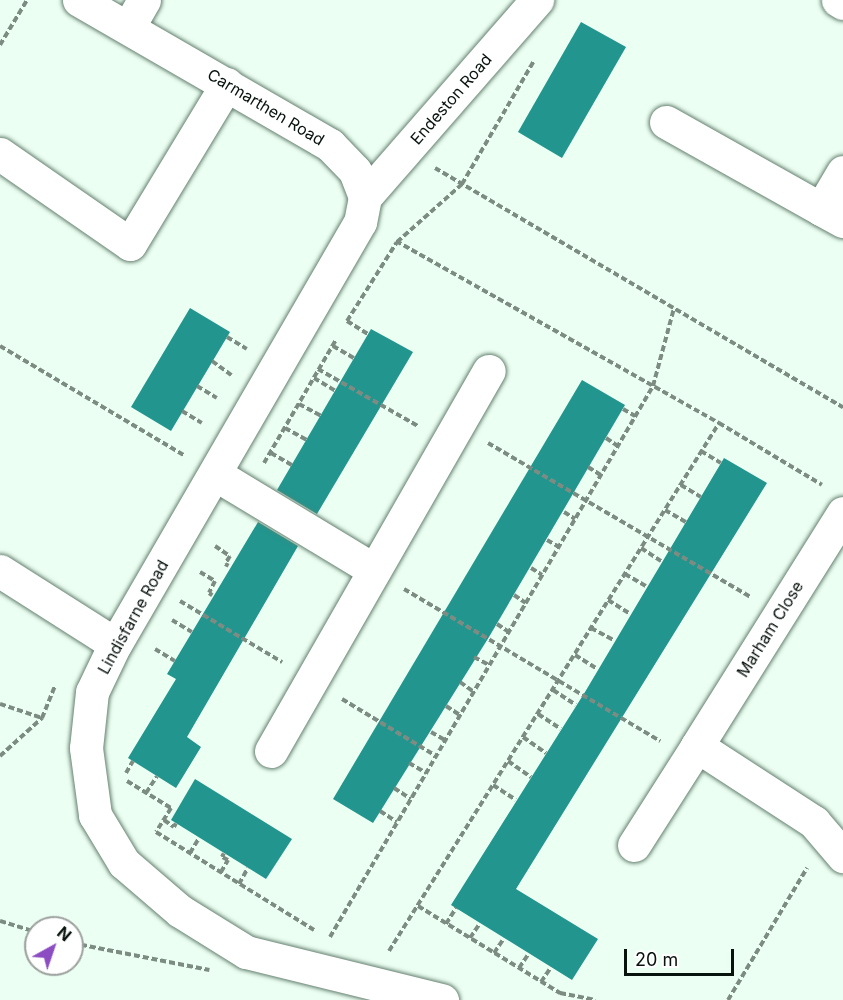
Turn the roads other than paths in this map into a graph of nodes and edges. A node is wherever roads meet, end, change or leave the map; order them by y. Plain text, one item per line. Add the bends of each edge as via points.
1 (79, 0) edge
2 (537, 0) edge
3 (838, 0) edge
4 (843, 3) edge
5 (136, 13) edge
6 (227, 84) junction
7 (666, 122) dead end
8 (0, 154) edge
9 (843, 172) edge
10 (363, 210) junction
11 (832, 215) edge
12 (489, 371) dead end
13 (215, 474) junction
14 (843, 513) edge
15 (374, 570) junction
16 (0, 571) edge
17 (115, 644) junction
18 (271, 751) dead end
19 (693, 752) junction
20 (634, 845) dead end
21 (839, 851) edge
22 (442, 1000) edge

1 - 5 street, Carmarthen Road
2 - 10 street, Endeston Road via 406,150
3 - 4 street
5 - 6 street, Carmarthen Road
6 - 8 street via 130,243
6 - 10 street, Carmarthen Road via 330,144 355,171
7 - 11 street
9 - 11 street
10 - 13 street, Lindisfarne Road via 317,300
12 - 15 street
13 - 15 street
13 - 17 street, Lindisfarne Road
14 - 19 street, Marham Close
15 - 18 street
16 - 17 street
17 - 22 street, Lindisfarne Road via 92,692 86,748 95,814 124,863 180,910 246,952 368,985
19 - 20 street, Marham Close
19 - 21 street via 814,822

